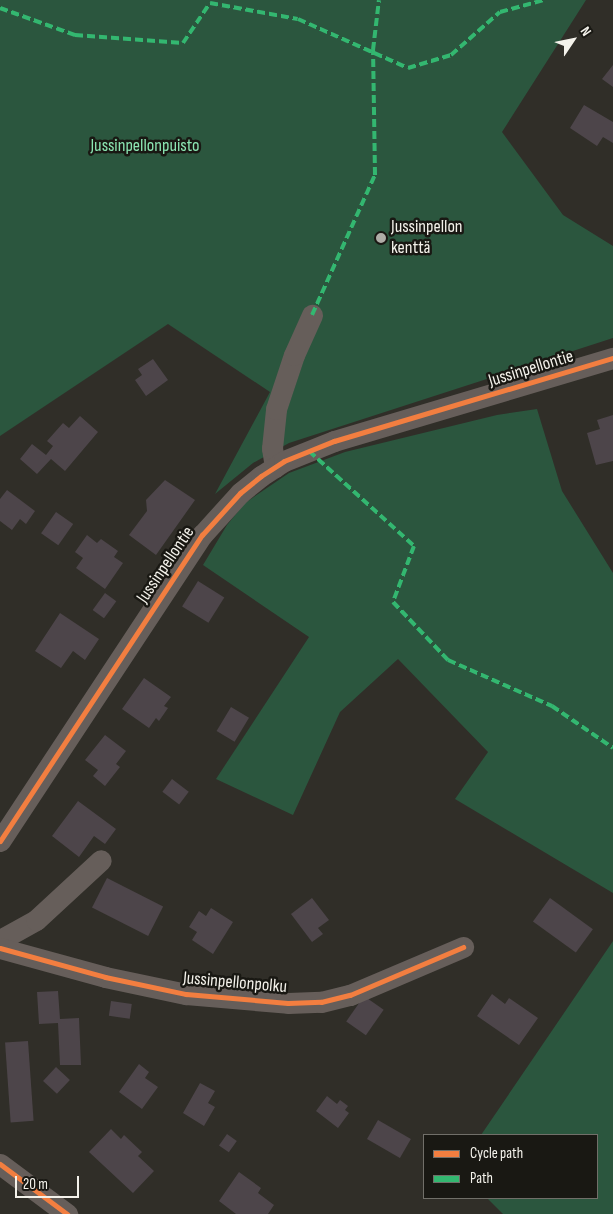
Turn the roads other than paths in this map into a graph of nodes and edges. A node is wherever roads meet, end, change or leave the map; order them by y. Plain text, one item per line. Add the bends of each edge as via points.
1 (312, 315) dead end
2 (613, 358) edge
3 (275, 467) junction
4 (0, 840) edge
5 (101, 860) dead end
6 (0, 940) edge
7 (463, 947) dead end
8 (0, 948) edge
9 (0, 1164) edge
10 (67, 1214) edge

1 - 3 street via 294,355 276,409 272,448
2 - 3 street, Jussinpellontie via 334,442
3 - 4 street, Jussinpellontie via 240,493 202,535
5 - 6 street via 36,920
7 - 8 street, Jussinpellonpolku via 350,995 322,1002 288,1003 186,994 105,978
9 - 10 street

